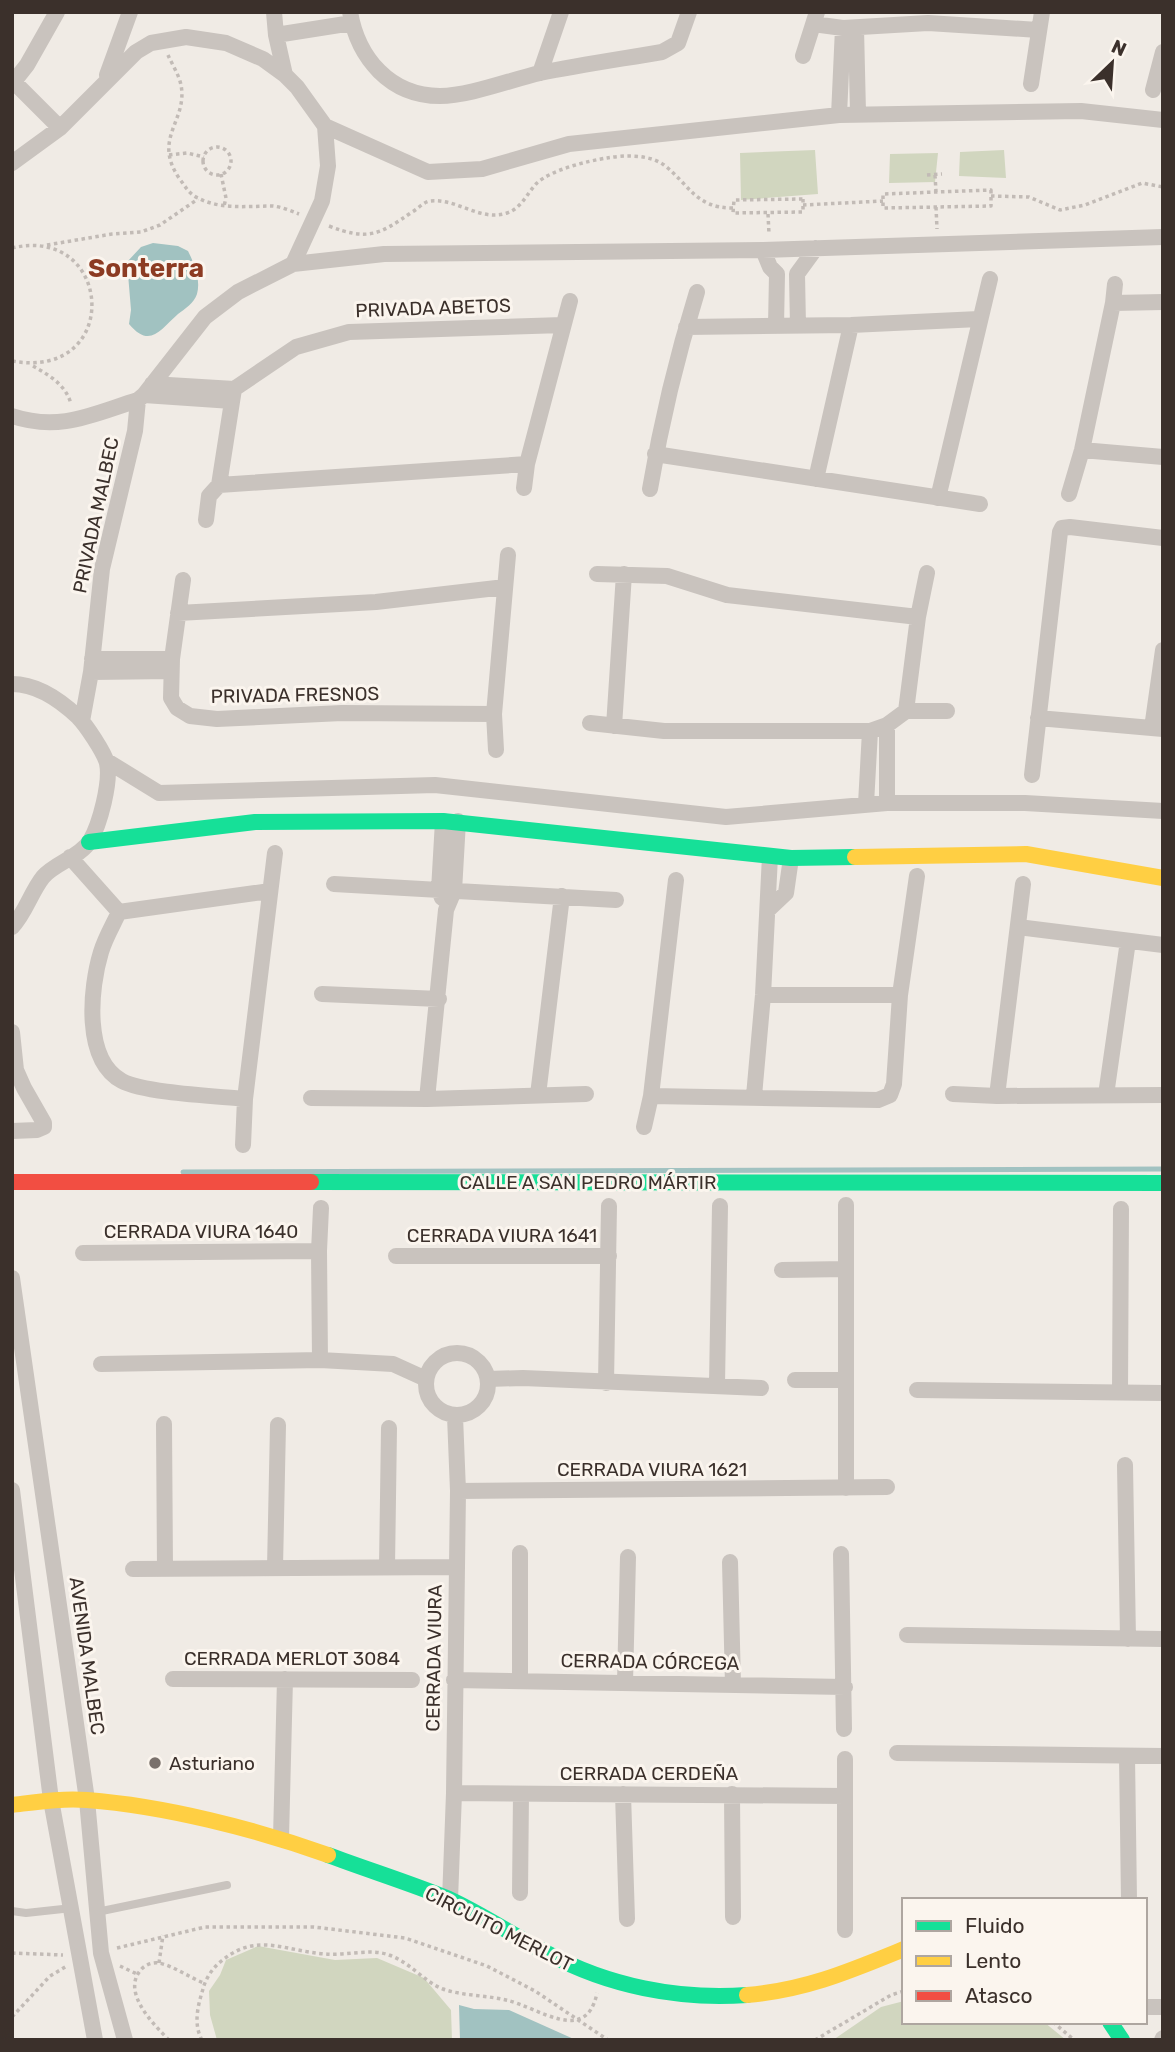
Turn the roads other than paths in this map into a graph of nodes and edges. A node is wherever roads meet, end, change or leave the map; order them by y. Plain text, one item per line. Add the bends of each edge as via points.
1 (57, 12) edge
2 (130, 12) edge
3 (274, 12) edge
4 (561, 12) edge
5 (689, 12) edge
6 (1042, 12) edge
7 (351, 18) edge
8 (815, 18) edge
9 (849, 28) junction
10 (1038, 30) junction
11 (276, 35) junction
12 (1163, 52) edge
13 (803, 56) dead end
14 (540, 73) junction
15 (285, 75) junction
16 (104, 81) junction
17 (13, 82) edge
18 (1031, 83) dead end
19 (1153, 90) dead end
20 (858, 113) junction
21 (839, 114) junction
22 (1163, 120) edge
23 (325, 127) junction
24 (60, 128) junction
25 (12, 163) edge
26 (1163, 237) edge
27 (816, 248) junction
28 (766, 250) junction
29 (293, 264) junction
30 (777, 274) junction
31 (797, 274) junction
32 (990, 279) dead end
33 (1115, 284) dead end
34 (696, 292) dead end
35 (570, 301) dead end
36 (1163, 302) edge
37 (1113, 303) junction
38 (979, 319) junction
39 (563, 325) junction
40 (851, 325) junction
41 (776, 326) junction
42 (798, 326) junction
43 (686, 327) junction
44 (144, 393) junction
45 (233, 395) junction
46 (12, 416) edge
47 (1082, 450) junction
48 (656, 454) junction
49 (1163, 457) edge
50 (527, 464) junction
51 (816, 479) junction
52 (219, 485) junction
53 (524, 488) dead end
54 (650, 489) dead end
55 (1069, 494) dead end
56 (938, 498) junction
57 (980, 504) dead end
58 (206, 520) dead end
59 (1163, 538) edge
60 (508, 555) dead end
61 (927, 573) dead end
62 (597, 574) dead end
63 (624, 574) junction
64 (183, 580) dead end
65 (505, 587) junction
66 (178, 613) junction
67 (918, 617) junction
68 (1163, 650) edge
69 (172, 665) junction
70 (92, 666) junction
71 (12, 684) edge
72 (906, 711) junction
73 (947, 711) dead end
74 (494, 714) junction
75 (1038, 718) junction
76 (82, 721) junction
77 (590, 723) dead end
78 (887, 725) junction
79 (614, 726) junction
80 (1157, 728) edge
81 (870, 731) junction
82 (496, 750) dead end
83 (107, 761) junction
84 (1032, 775) dead end
85 (887, 803) junction
86 (866, 804) junction
87 (1163, 811) edge
88 (450, 821) junction
89 (89, 842) junction
90 (275, 853) dead end
91 (770, 856) junction
92 (70, 857) junction
93 (791, 858) junction
94 (917, 877) dead end
95 (1163, 878) edge
96 (676, 880) dead end
97 (334, 884) dead end
98 (1023, 884) dead end
99 (270, 891) junction
100 (447, 891) junction
101 (562, 897) junction
102 (616, 900) dead end
103 (768, 910) junction
104 (119, 912) junction
105 (13, 927) edge
106 (1018, 927) junction
107 (1128, 941) junction
108 (12, 945) edge
109 (1163, 945) edge
110 (322, 995) dead end
111 (763, 995) junction
112 (900, 995) junction
113 (439, 999) junction
114 (12, 1032) edge
115 (586, 1094) dead end
116 (953, 1094) dead end
117 (1163, 1094) edge
118 (538, 1095) junction
119 (1106, 1095) junction
120 (651, 1096) junction
121 (754, 1096) junction
122 (997, 1096) junction
123 (311, 1098) dead end
124 (427, 1098) junction
125 (245, 1099) junction
126 (644, 1127) dead end
127 (12, 1130) edge
128 (243, 1145) dead end
129 (12, 1182) edge
130 (1163, 1183) edge
131 (846, 1205) dead end
132 (609, 1206) dead end
133 (720, 1206) dead end
134 (321, 1208) dead end
135 (1121, 1209) dead end
136 (319, 1251) junction
137 (83, 1253) dead end
138 (608, 1255) junction
139 (396, 1256) dead end
140 (846, 1269) junction
141 (782, 1270) dead end
142 (12, 1278) edge
143 (320, 1360) junction
144 (101, 1364) dead end
145 (426, 1379) junction
146 (488, 1379) junction
147 (795, 1380) dead end
148 (846, 1380) junction
149 (606, 1383) junction
150 (716, 1385) junction
151 (761, 1388) dead end
152 (917, 1390) dead end
153 (1120, 1392) junction
154 (1163, 1393) edge
155 (455, 1416) junction
156 (164, 1424) dead end
157 (278, 1425) dead end
158 (389, 1428) dead end
159 (1125, 1465) dead end
160 (887, 1487) dead end
161 (846, 1488) junction
162 (12, 1490) edge
163 (458, 1491) junction
164 (520, 1553) dead end
165 (841, 1553) dead end
166 (628, 1557) dead end
167 (730, 1562) dead end
168 (387, 1567) junction
169 (456, 1567) junction
170 (275, 1568) junction
171 (133, 1569) dead end
172 (165, 1569) junction
173 (907, 1635) dead end
174 (1128, 1639) junction
175 (1163, 1639) edge
176 (173, 1679) dead end
177 (285, 1679) junction
178 (412, 1680) dead end
179 (454, 1680) junction
180 (520, 1681) junction
181 (625, 1683) junction
182 (733, 1685) junction
183 (845, 1687) junction
184 (844, 1729) dead end
185 (897, 1753) dead end
186 (1127, 1756) junction
187 (1163, 1756) edge
188 (845, 1759) dead end
189 (454, 1793) junction
190 (521, 1794) junction
191 (623, 1794) junction
192 (732, 1794) junction
193 (845, 1796) junction
194 (51, 1800) junction
195 (87, 1800) junction
196 (12, 1805) edge
197 (281, 1838) junction
198 (227, 1885) dead end
199 (520, 1893) dead end
200 (1129, 1898) edge
201 (450, 1900) junction
202 (72, 1908) junction
203 (12, 1911) edge
204 (97, 1912) junction
205 (733, 1917) dead end
206 (627, 1919) dead end
207 (845, 1930) dead end
208 (902, 1950) edge
209 (1111, 2024) edge
210 (95, 2040) edge
211 (125, 2040) edge
212 (1122, 2040) edge

1 - 17 street
2 - 16 street
3 - 11 street
4 - 14 street
5 - 14 street via 678,43 662,52
6 - 10 street
7 - 11 street
7 - 14 street via 366,58 396,84 417,93 457,94
8 - 9 street
8 - 13 street
9 - 10 street via 928,23
9 - 20 street
9 - 21 street
10 - 18 street
11 - 15 street
12 - 19 street
15 - 16 street via 263,59 226,43 186,37 151,43
15 - 23 street
16 - 24 street
17 - 24 street
20 - 21 street
20 - 22 street via 1081,111
21 - 23 street via 569,144 482,169 428,172
23 - 29 street via 328,166 322,201
24 - 25 street
26 - 27 street
27 - 28 street
27 - 31 street
28 - 29 street via 384,254
28 - 30 street
29 - 44 street via 238,292 205,317
30 - 31 street
30 - 41 street
31 - 42 street
32 - 38 street
33 - 37 street
34 - 43 street
35 - 39 street
36 - 37 street
37 - 47 street
38 - 40 street
38 - 56 street
39 - 45 street, PRIVADA ABETOS via 349,332 296,348
39 - 50 street
40 - 42 street
40 - 51 street
41 - 42 street
41 - 43 street
43 - 48 street
44 - 45 street
44 - 46 street via 76,421 35,422
44 - 70 street, PRIVADA MALBEC via 102,569
45 - 52 street
47 - 49 street
47 - 55 street
48 - 51 street
48 - 54 street
50 - 52 street
50 - 53 street
51 - 56 street
52 - 58 street via 209,496
56 - 57 street
59 - 75 street via 1062,528
60 - 65 street
61 - 67 street
62 - 63 street
63 - 67 street via 667,576 747,598
63 - 79 street
64 - 66 street, PRIVADA FRESNOS
65 - 66 street via 376,602
65 - 74 street
66 - 69 street, PRIVADA FRESNOS
67 - 72 street
68 - 80 street
69 - 70 street
69 - 74 street, PRIVADA FRESNOS via 173,704 200,718
70 - 76 street, PRIVADA MALBEC
71 - 76 street via 42,691
72 - 73 street
72 - 78 street
74 - 82 street
75 - 80 street
75 - 84 street
76 - 83 street
77 - 79 street
78 - 81 street
78 - 85 street
79 - 81 street via 664,731
81 - 86 street
83 - 86 street via 159,793 435,785 726,817
83 - 89 street via 104,800
85 - 86 street
85 - 87 street via 1025,803
88 - 89 street via 255,822
88 - 91 street
88 - 100 street
89 - 92 street
90 - 99 street
91 - 93 street
91 - 103 street
92 - 104 street
92 - 105 street via 45,874
93 - 95 street via 1026,854
93 - 103 street via 786,893
94 - 112 street
96 - 120 street
97 - 100 street
98 - 106 street
99 - 104 street
99 - 125 street
100 - 101 street
100 - 113 street
101 - 102 street
101 - 118 street
103 - 111 street
104 - 125 street via 102,950 93,999 95,1039 111,1074 138,1087
105 - 108 street
106 - 107 street
106 - 122 street
107 - 109 street
107 - 119 street
110 - 113 street
111 - 112 street
111 - 121 street
112 - 121 street via 890,1095 878,1100
113 - 124 street
114 - 127 street via 16,1070 44,1127
115 - 118 street
116 - 122 street
117 - 119 street
118 - 124 street
119 - 122 street
120 - 121 street
120 - 126 street
123 - 124 street
125 - 128 street
129 - 130 street, CALLE A SAN PEDRO MÁRTIR
131 - 140 street
132 - 138 street, CERRADA VIURA 1641
133 - 150 street
134 - 136 street, CERRADA VIURA 1640
135 - 153 street
136 - 137 street, CERRADA VIURA 1640
136 - 143 street, CERRADA VIURA 1640
138 - 139 street, CERRADA VIURA 1641
138 - 149 street, CERRADA VIURA 1641
140 - 141 street
140 - 148 street
142 - 195 street, AVENIDA MALBEC
143 - 144 street
143 - 145 street via 393,1364
145 - 146 street via 436,1361 461,1353 473,1357
145 - 155 street via 433,1406
146 - 149 street
146 - 155 street via 484,1401 467,1414
147 - 148 street
148 - 161 street
149 - 150 street
150 - 151 street
152 - 153 street
153 - 154 street
155 - 163 street, CERRADA VIURA
156 - 172 street
157 - 170 street
158 - 168 street
159 - 174 street
160 - 161 street, CERRADA VIURA 1621
161 - 163 street, CERRADA VIURA 1621
162 - 194 street
163 - 169 street, CERRADA VIURA
164 - 180 street
165 - 183 street
166 - 181 street
167 - 182 street
168 - 169 street
168 - 170 street
169 - 179 street, CERRADA VIURA
170 - 172 street
171 - 172 street
173 - 174 street
174 - 175 street
176 - 177 street, CERRADA MERLOT 3084
177 - 178 street, CERRADA MERLOT 3084
177 - 197 street
179 - 180 street, CERRADA CÓRCEGA
179 - 189 street, CERRADA VIURA
180 - 181 street, CERRADA CÓRCEGA
181 - 182 street, CERRADA CÓRCEGA
182 - 183 street, CERRADA CÓRCEGA
183 - 184 street
185 - 186 street
186 - 187 street
186 - 200 street
188 - 193 street
189 - 190 street, CERRADA CERDEÑA
189 - 201 street, CERRADA VIURA
190 - 191 street, CERRADA CERDEÑA
190 - 199 street
191 - 192 street, CERRADA CERDEÑA
191 - 206 street
192 - 193 street, CERRADA CERDEÑA
192 - 205 street
193 - 207 street
194 - 195 street, CIRCUITO MERLOT
194 - 196 street, CIRCUITO MERLOT
194 - 202 street
195 - 197 street, CIRCUITO MERLOT via 180,1814
195 - 204 street, AVENIDA MALBEC
197 - 201 street, CIRCUITO MERLOT
198 - 204 lane
201 - 208 street, CIRCUITO MERLOT via 598,1977 658,1992 718,1997 783,1992
202 - 203 lane
202 - 210 street
204 - 211 street, AVENIDA MALBEC via 101,1953
209 - 212 street

